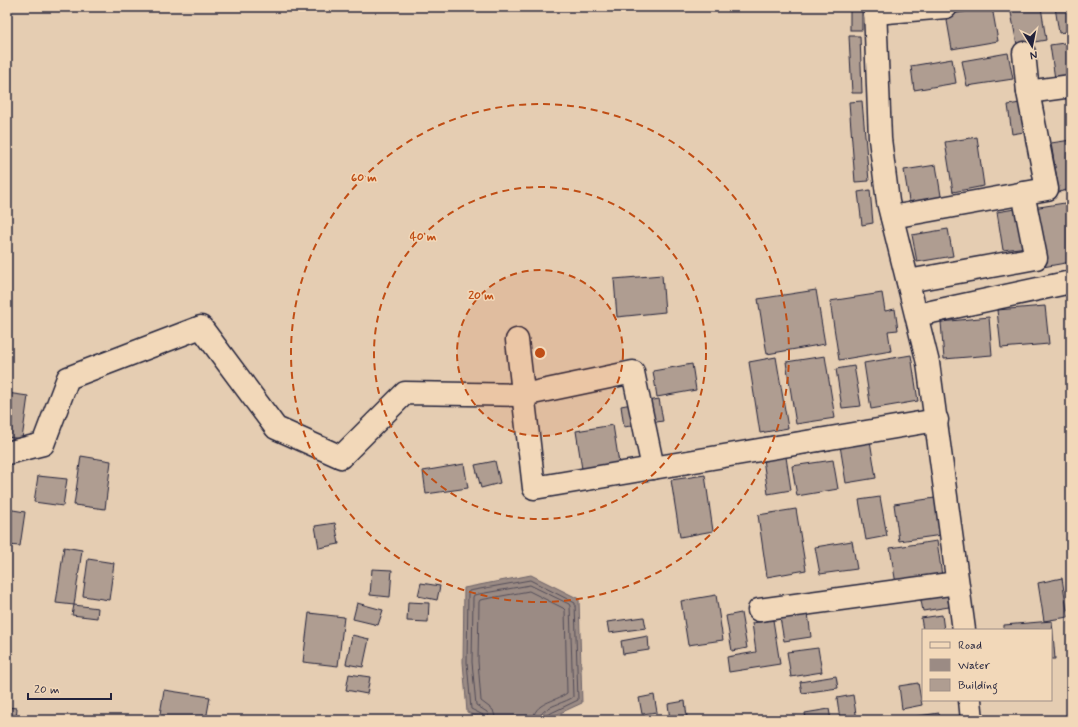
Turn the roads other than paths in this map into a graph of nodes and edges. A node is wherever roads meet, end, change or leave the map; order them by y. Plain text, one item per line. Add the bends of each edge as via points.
1 (946, 7) edge
2 (875, 10) edge
3 (1024, 53) dead end
4 (1071, 86) edge
5 (1028, 92) junction
6 (1023, 193) junction
7 (892, 217) junction
8 (908, 281) junction
9 (1071, 282) edge
10 (916, 315) junction
11 (517, 340) dead end
12 (523, 395) junction
13 (937, 420) junction
14 (7, 453) edge
15 (653, 468) junction
16 (957, 583) junction
17 (759, 610) dead end
18 (964, 629) edge
19 (970, 701) edge
20 (972, 720) edge

1 - 2 street
2 - 7 street via 880,139
3 - 5 street
4 - 5 street
5 - 6 street via 1047,189
6 - 7 street
6 - 8 street via 1036,258
7 - 8 street
8 - 10 street
9 - 10 street
10 - 13 street via 928,363
11 - 12 street
12 - 14 street via 405,393 341,457 276,428 201,327 68,378 43,444
12 - 15 street via 633,372
12 - 15 street via 534,488
13 - 15 street
13 - 16 street
16 - 17 street
16 - 18 street
19 - 20 street

